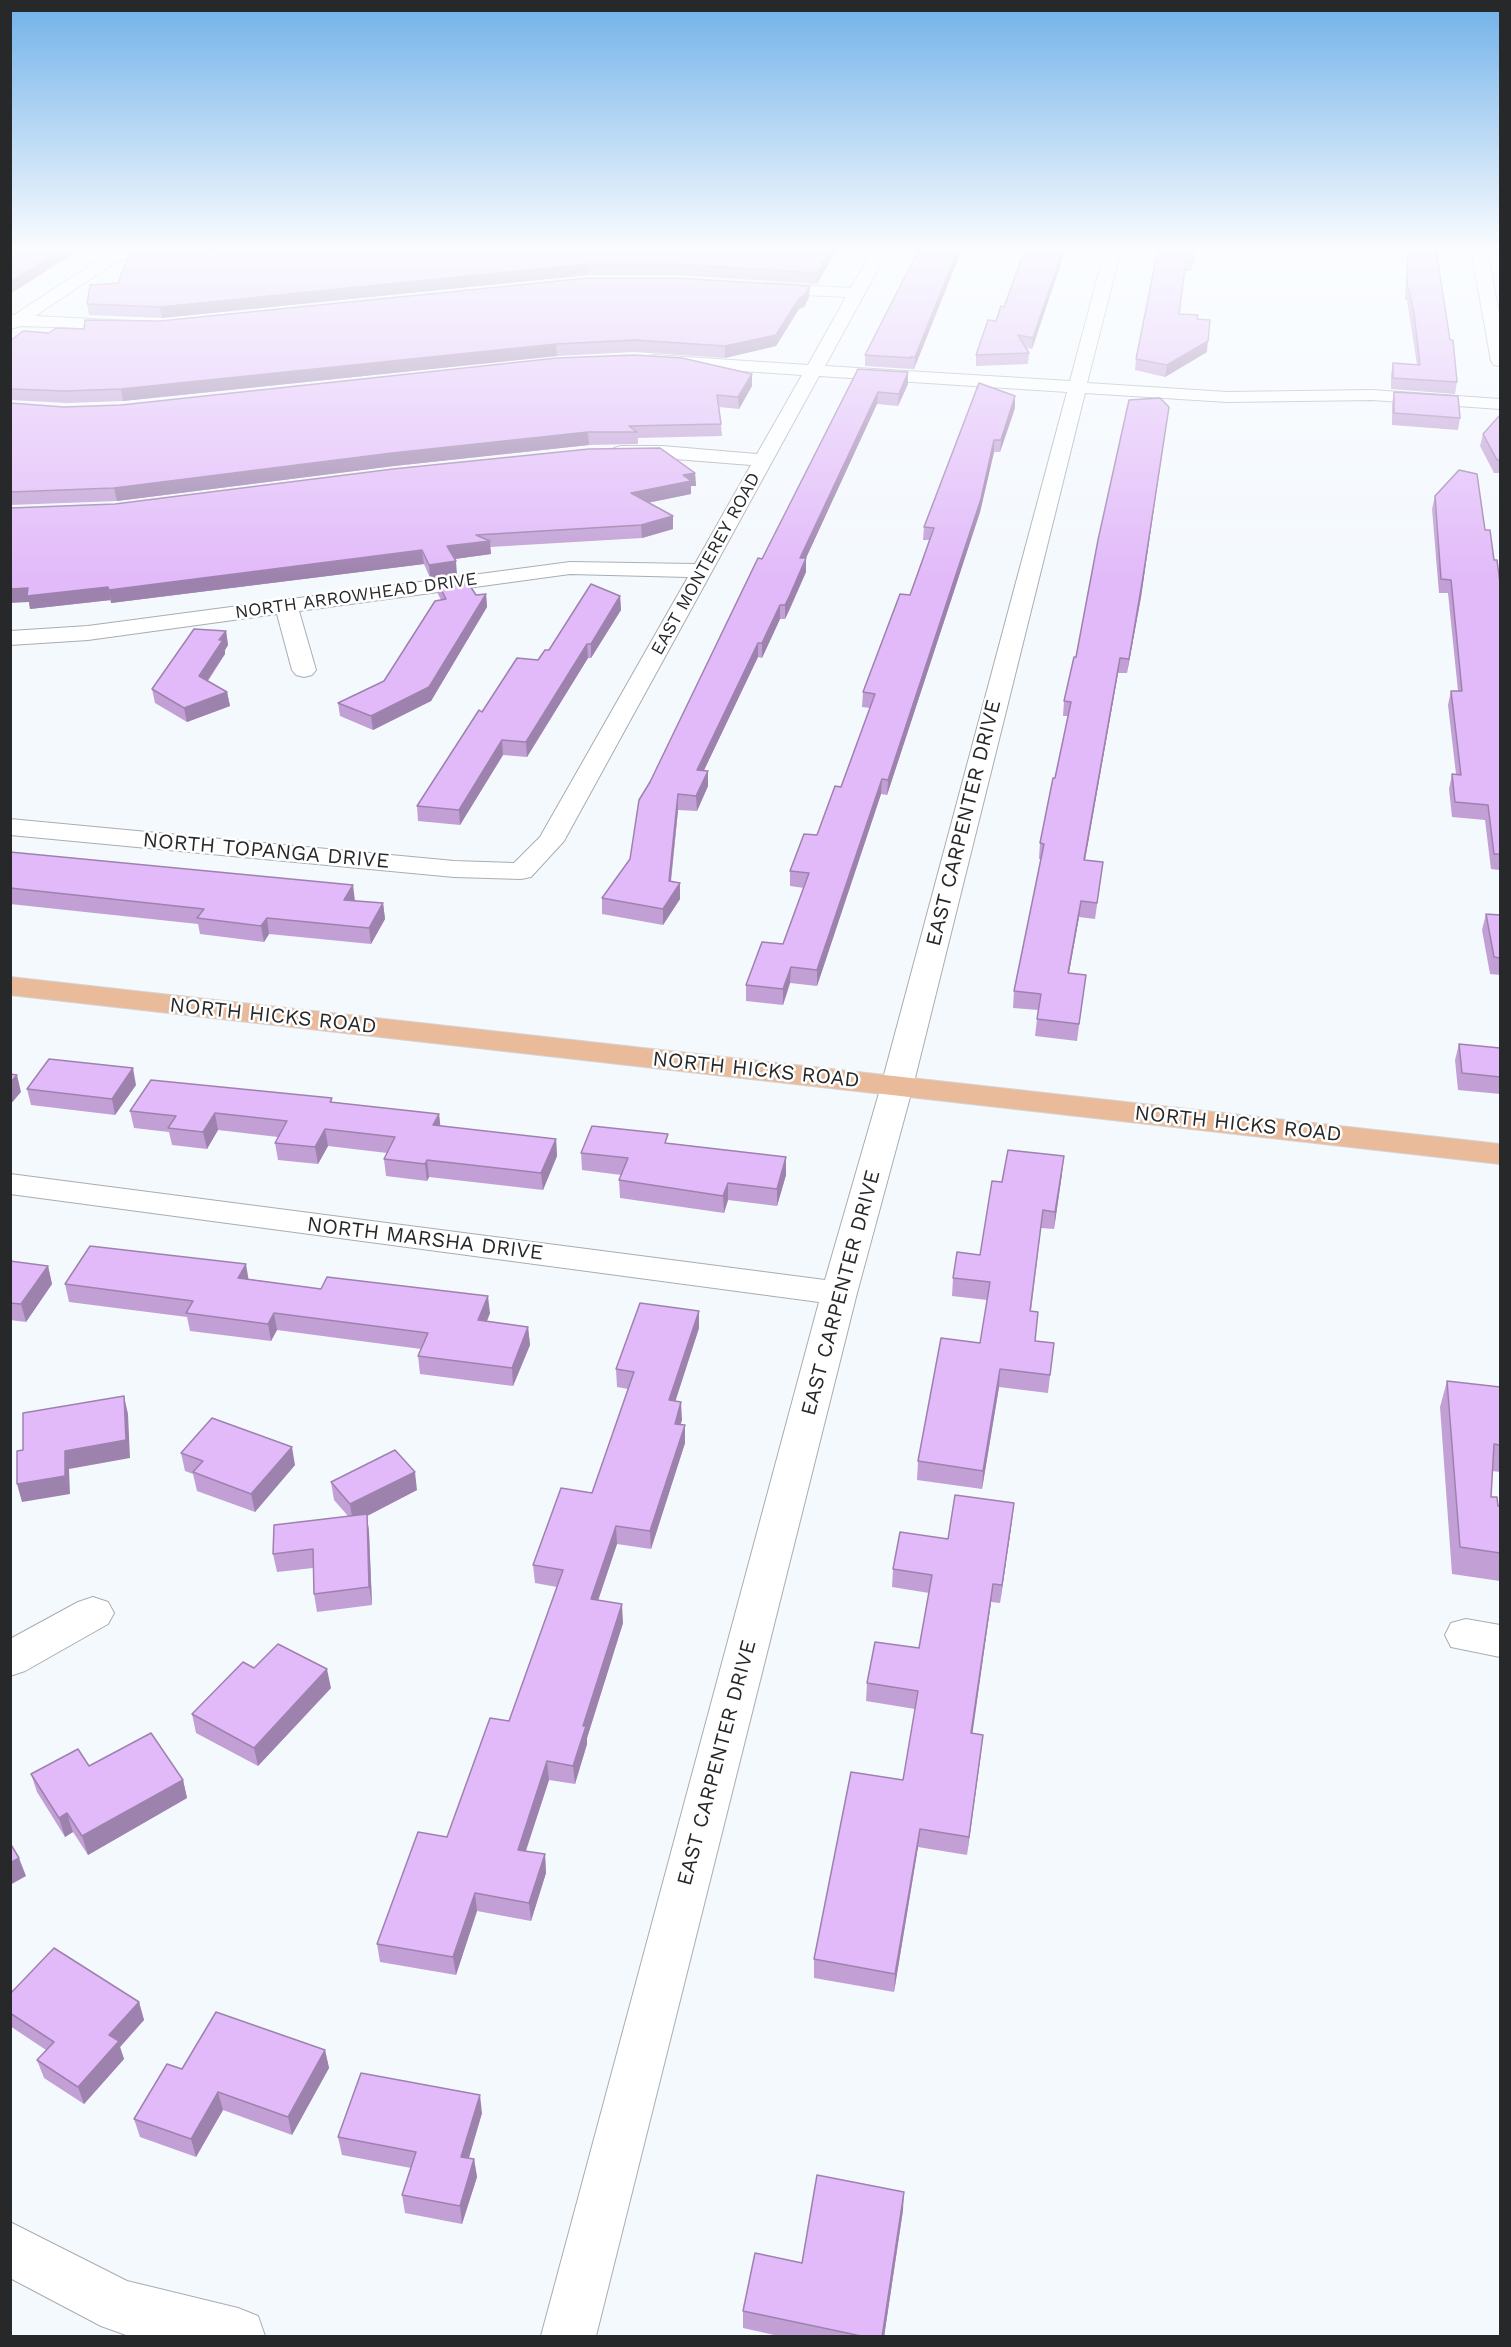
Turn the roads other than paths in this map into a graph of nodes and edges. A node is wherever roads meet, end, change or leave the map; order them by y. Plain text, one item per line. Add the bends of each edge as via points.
1 (634, 359) edge
2 (820, 359) edge
3 (1084, 359) edge
4 (814, 369) junction
5 (1076, 387) junction
6 (1500, 404) edge
7 (605, 452) edge
8 (763, 460) junction
9 (702, 571) junction
10 (286, 606) junction
11 (10, 638) edge
12 (304, 670) dead end
13 (10, 826) edge
14 (521, 871) joint
15 (10, 986) edge
16 (897, 1086) junction
17 (1500, 1154) edge
18 (10, 1184) edge
19 (840, 1293) junction
20 (93, 1613) dead end
21 (10, 1659) edge
22 (10, 2249) edge
23 (238, 2337) edge
24 (568, 2337) edge

1 - 4 street
2 - 4 street, EAST MONTEREY ROAD
3 - 5 street, EAST CARPENTER DRIVE
4 - 5 street
4 - 8 street, EAST MONTEREY ROAD
5 - 6 street via 1234,397 1372,395
5 - 16 street, EAST CARPENTER DRIVE
7 - 8 street
8 - 9 street, EAST MONTEREY ROAD
9 - 10 street, NORTH ARROWHEAD DRIVE via 570,568
9 - 14 street, EAST MONTEREY ROAD via 551,841
10 - 11 street, NORTH ARROWHEAD DRIVE via 88,633
10 - 12 street
13 - 14 street, NORTH TOPANGA DRIVE via 454,869
15 - 16 main road, NORTH HICKS ROAD
16 - 17 main road, NORTH HICKS ROAD
16 - 19 street, EAST CARPENTER DRIVE
18 - 19 street, NORTH MARSHA DRIVE
19 - 24 street, EAST CARPENTER DRIVE
20 - 21 street
22 - 23 street via 120,2307

